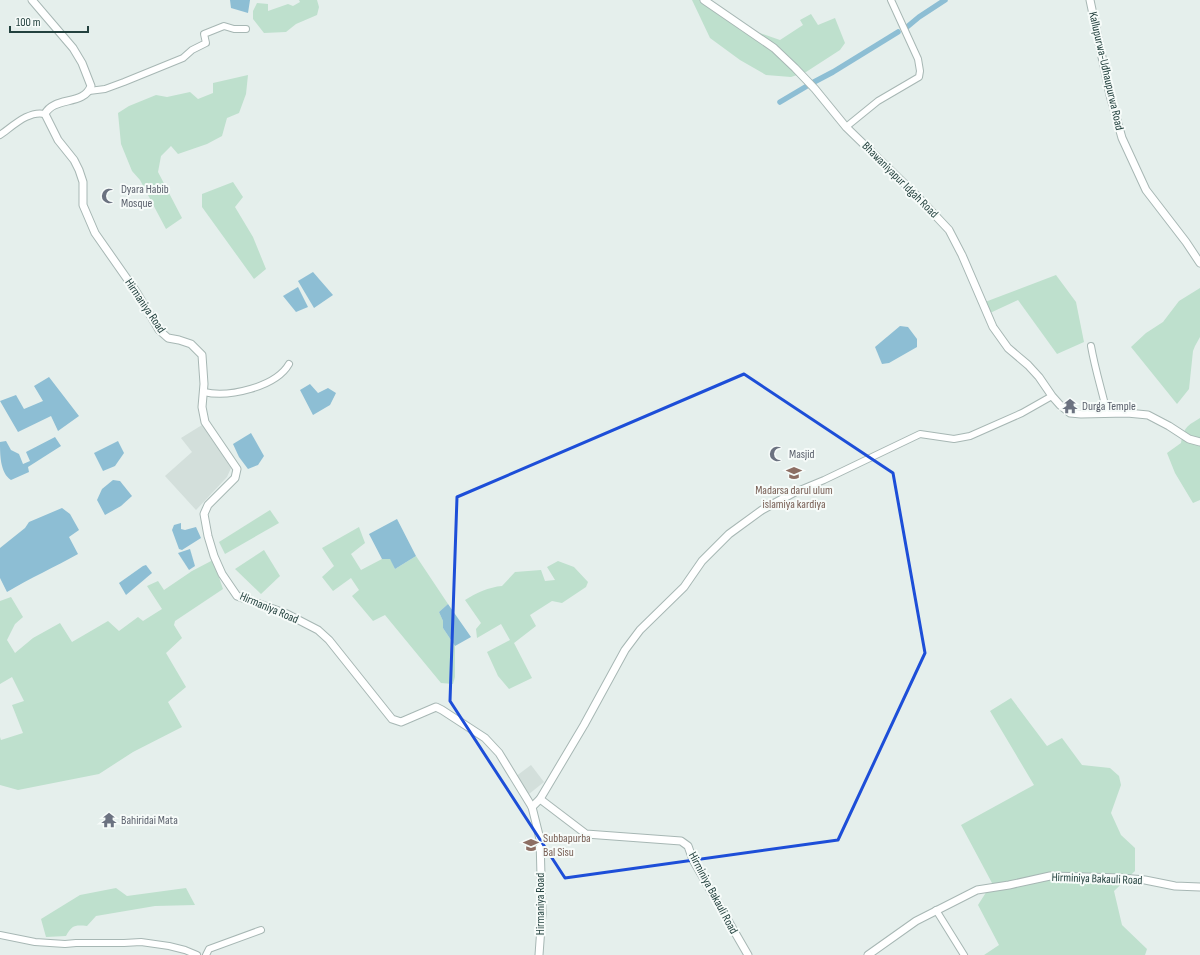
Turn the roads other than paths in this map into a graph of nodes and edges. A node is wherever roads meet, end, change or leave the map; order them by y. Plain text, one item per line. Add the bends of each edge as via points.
1 (32, 0) edge
2 (704, 0) edge
3 (891, 0) edge
4 (1090, 0) edge
5 (246, 29) dead end
6 (89, 91) junction
7 (45, 114) junction
8 (846, 127) junction
9 (0, 135) edge
10 (1200, 263) edge
11 (1091, 346) dead end
12 (289, 364) dead end
13 (204, 392) junction
14 (1052, 396) junction
15 (1107, 414) junction
16 (1200, 442) edge
17 (795, 492) joint
18 (540, 799) junction
19 (532, 806) junction
20 (1200, 887) edge
21 (936, 910) junction
22 (261, 930) dead end
23 (0, 934) edge
24 (197, 955) edge
25 (206, 955) edge
26 (539, 955) edge
27 (748, 955) edge
28 (868, 955) edge
29 (964, 955) edge

1 - 6 street via 73,48 90,82
2 - 8 street, Bhawaniyapur Idgah Road via 774,48 815,89
3 - 8 street via 918,59 919,77 878,101
4 - 10 street, Kallupurwa-Udhaupurwa Road via 1122,138 1146,190
5 - 6 street via 224,26 204,34 206,43 183,58 124,82
6 - 7 street via 81,97 56,104
7 - 9 street via 24,118
7 - 13 street, Hirmaniya Road via 58,140 79,170 83,182 83,204 96,233 159,330 168,338 191,344 202,355
8 - 14 street, Bhawaniyapur Idgah Road via 949,230 993,327 1008,348 1039,377
11 - 15 street
12 - 13 street via 283,373 245,390 214,394
13 - 19 street, Hirmaniya Road via 202,407 205,422 237,469 235,478 208,505 204,514 214,556 222,574 237,596 287,614 318,630 329,640 392,719 401,722 436,707 484,738 499,753
14 - 15 street, Bhawaniyapur Idgah Road via 1070,413
14 - 17 street via 1022,414 970,436 954,439 920,434
15 - 16 street, Bhawaniyapur Idgah Road via 1148,415 1189,439
17 - 18 street via 762,510 729,534 702,561 684,587 640,630 625,650
18 - 19 street
18 - 27 street, Hirminiya Bakauli Road via 586,834 681,841 688,846 693,860
19 - 26 street, Hirmaniya Road via 540,839 542,912
20 - 21 street, Hirminiya Bakauli Road via 1121,878 1050,876 977,890
21 - 28 street, Hirminiya Bakauli Road
21 - 29 street
22 - 25 street via 209,949
23 - 24 street via 35,942 65,944 141,942 169,946

